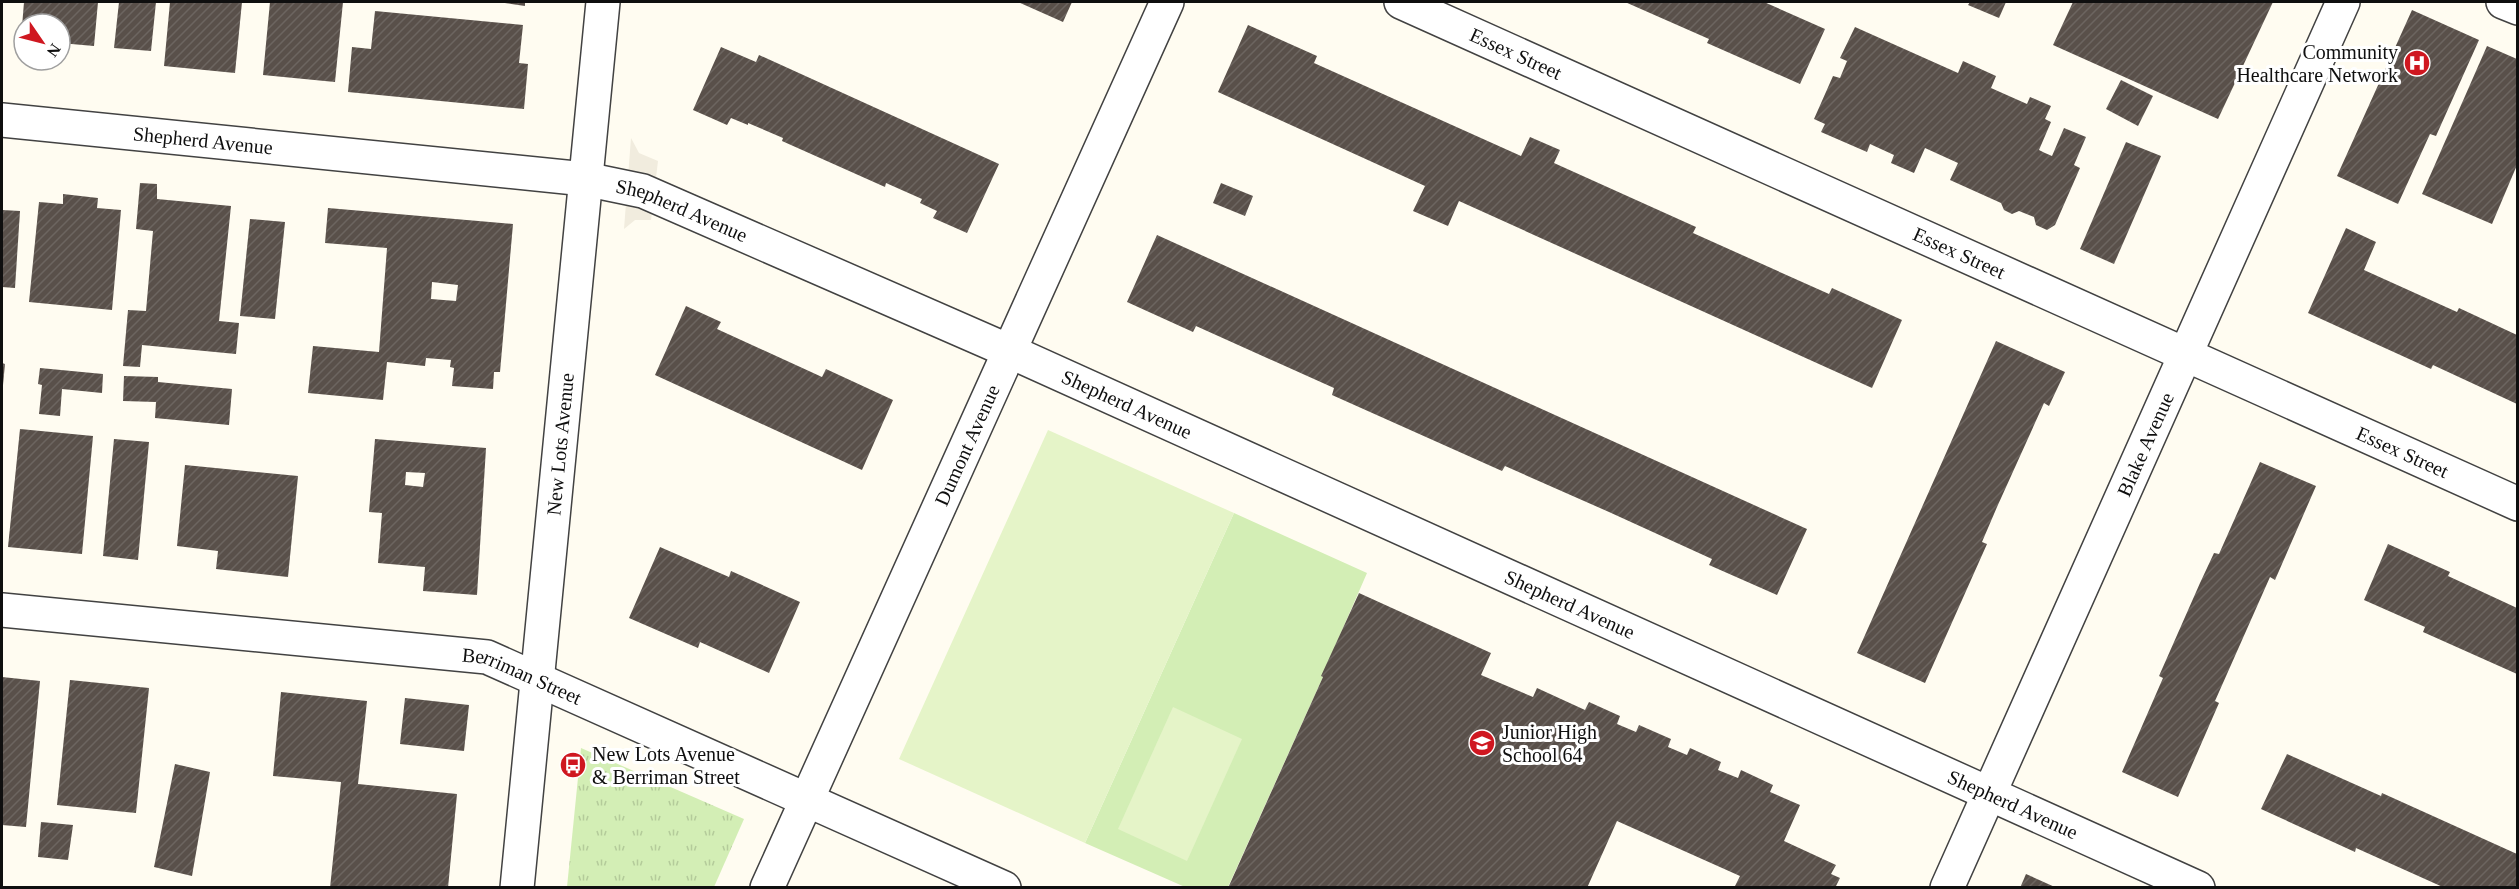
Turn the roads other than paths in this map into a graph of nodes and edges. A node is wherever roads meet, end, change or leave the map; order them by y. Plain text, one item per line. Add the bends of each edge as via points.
1 (603, 2) edge
2 (1167, 2) edge
3 (1401, 2) edge
4 (2343, 2) edge
5 (2503, 2) edge
6 (2517, 8) edge
7 (2, 120) edge
8 (585, 179) junction
9 (1009, 351) junction
10 (2186, 355) junction
11 (2517, 504) edge
12 (2, 610) edge
13 (538, 680) junction
14 (1989, 794) junction
15 (808, 798) junction
16 (517, 888) edge
17 (767, 888) edge
18 (1004, 888) edge
19 (1947, 888) edge
20 (2198, 888) edge

1 - 8 street, New Lots Avenue
2 - 9 street, Dumont Avenue
3 - 10 street, Essex Street
4 - 10 street, Blake Avenue
5 - 6 street
7 - 8 street, Shepherd Avenue
8 - 9 street, Shepherd Avenue via 643,191
8 - 13 street, New Lots Avenue
9 - 14 street, Shepherd Avenue
9 - 15 street, Dumont Avenue
10 - 11 street, Essex Street
10 - 14 street, Blake Avenue
12 - 13 street, Berriman Street via 487,657
13 - 15 street, Berriman Street
13 - 16 street, New Lots Avenue
14 - 19 street, Blake Avenue
14 - 20 street, Shepherd Avenue
15 - 17 street, Dumont Avenue
15 - 18 street, Berriman Street

